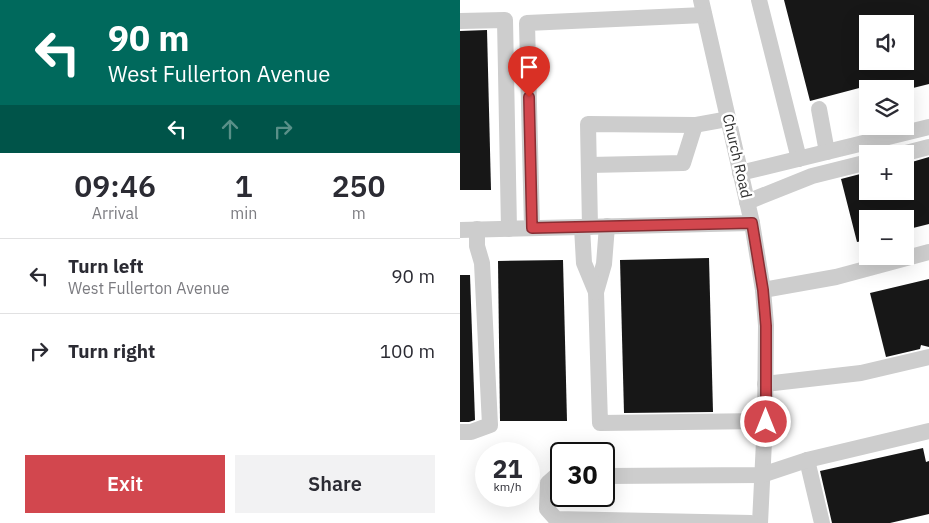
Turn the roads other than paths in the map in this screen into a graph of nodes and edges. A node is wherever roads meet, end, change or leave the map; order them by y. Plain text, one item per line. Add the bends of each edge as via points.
1 (759, 0) edge
2 (702, 7) edge
3 (460, 21) edge
4 (819, 109) dead end
5 (728, 119) junction
6 (695, 125) junction
7 (929, 127) edge
8 (929, 147) edge
9 (914, 151) edge
10 (827, 152) junction
11 (799, 159) junction
12 (859, 164) edge
13 (589, 165) junction
14 (740, 173) junction
15 (747, 202) junction
16 (752, 223) junction
17 (607, 226) junction
18 (586, 227) junction
19 (532, 228) junction
20 (478, 229) junction
21 (509, 229) junction
22 (460, 230) edge
23 (929, 252) edge
24 (763, 290) junction
25 (596, 292) junction
26 (929, 357) edge
27 (765, 384) junction
28 (766, 422) junction
29 (929, 431) edge
30 (460, 432) edge
31 (807, 460) junction
32 (762, 475) junction
33 (615, 476) edge
34 (550, 481) edge
35 (751, 523) edge
36 (760, 523) edge
37 (822, 523) edge

1 - 11 street
2 - 5 street, Church Road
2 - 19 street via 527,22
3 - 21 street via 506,20
4 - 10 street
5 - 6 street
5 - 14 street, Church Road
6 - 13 street via 683,163
6 - 13 street via 588,124
7 - 10 street
8 - 9 street
10 - 11 street
11 - 14 street
12 - 15 street via 812,176
13 - 18 street
14 - 15 street, Church Road
15 - 16 street, Church Road
16 - 17 street
16 - 24 street, Church Road
17 - 18 street
17 - 25 street via 604,264
18 - 19 street
18 - 25 street via 584,264
19 - 21 street
20 - 21 street
20 - 22 street
20 - 30 street via 490,425
23 - 24 street via 836,277
24 - 27 street, Church Road
25 - 28 street via 600,423
26 - 27 street via 861,373
27 - 28 street, Church Road
28 - 32 street, Church Road
29 - 31 street
31 - 32 street
31 - 37 street
32 - 33 street
32 - 36 street, Church Road
34 - 35 street via 547,509 556,519

